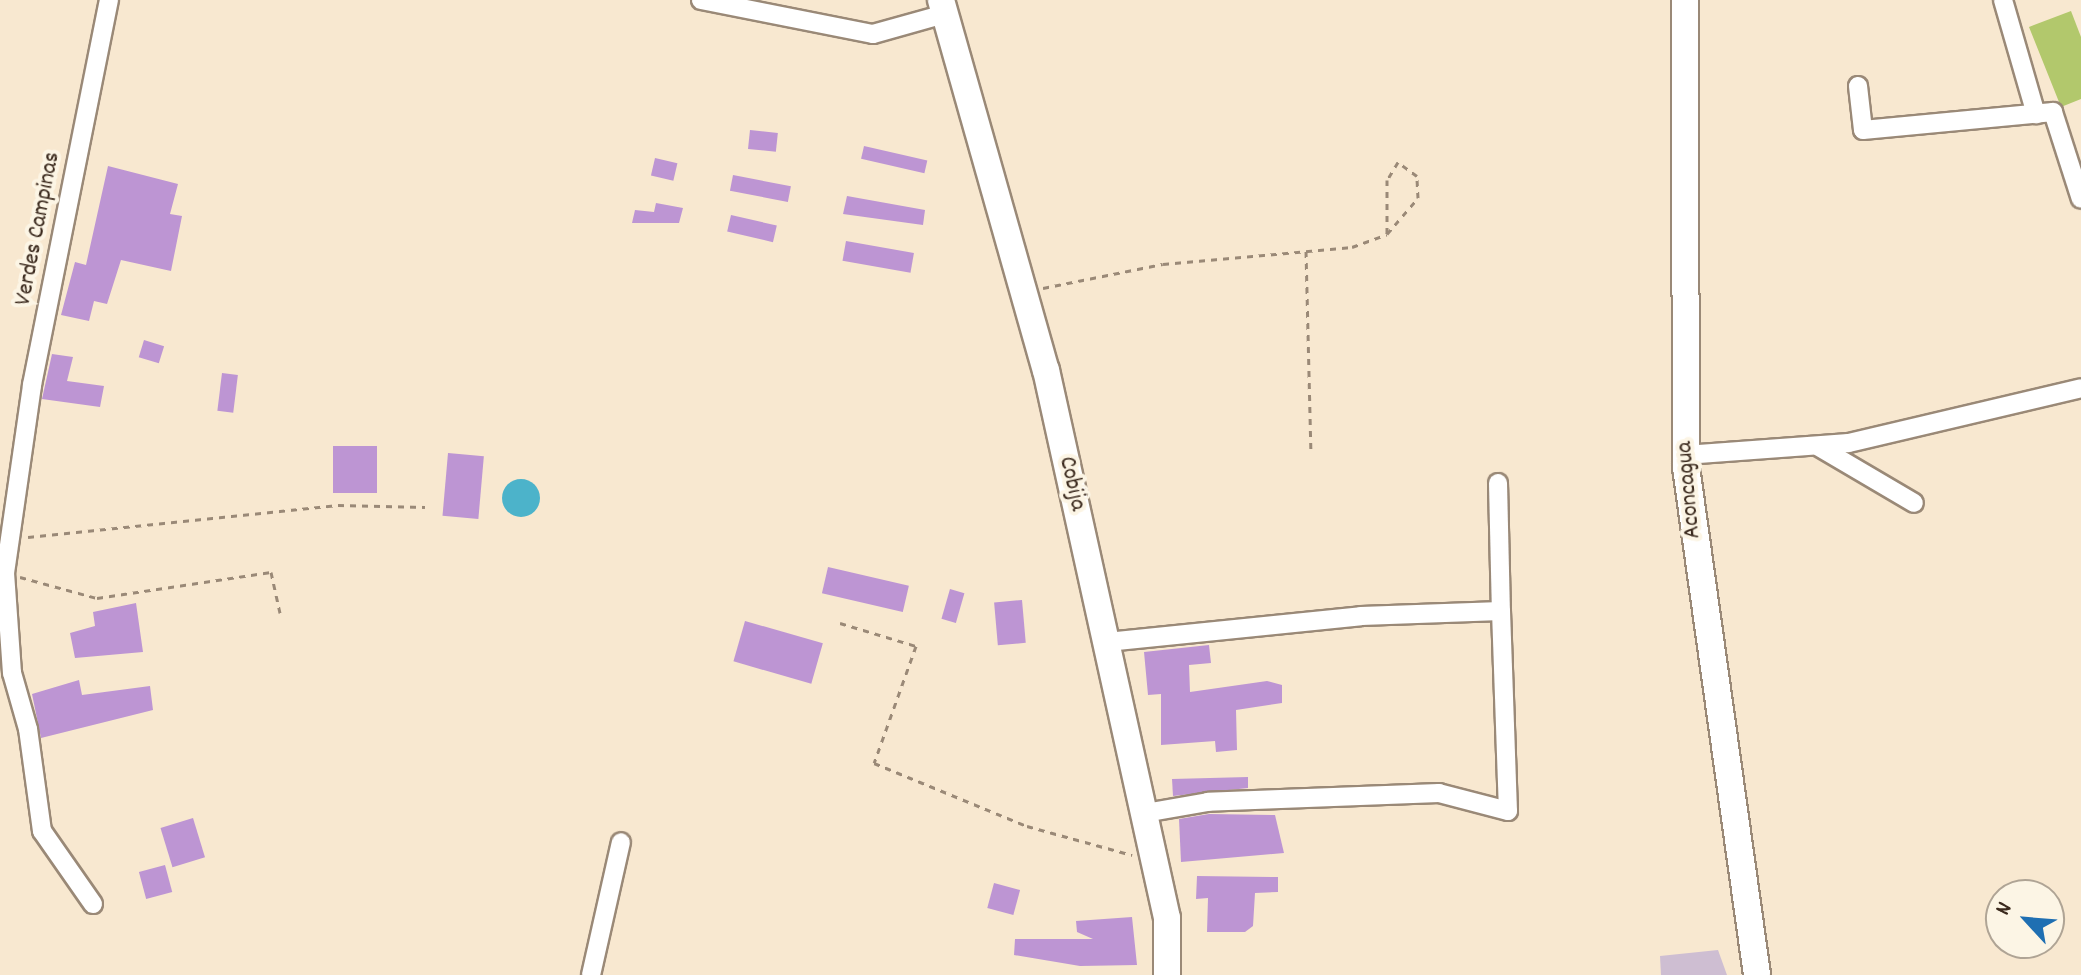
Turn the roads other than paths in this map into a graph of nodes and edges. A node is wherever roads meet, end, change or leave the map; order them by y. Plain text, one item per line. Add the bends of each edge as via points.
1 (109, 0) edge
2 (701, 0) edge
3 (1685, 0) edge
4 (2003, 0) edge
5 (760, 6) edge
6 (941, 7) edge
7 (1858, 86) dead end
8 (2036, 114) junction
9 (2081, 199) edge
10 (2081, 388) edge
11 (1819, 447) junction
12 (1685, 455) junction
13 (1498, 483) dead end
14 (1914, 503) dead end
15 (1501, 611) junction
16 (1107, 642) junction
17 (1145, 813) junction
18 (621, 842) dead end
19 (93, 904) dead end
20 (591, 975) edge
21 (1167, 975) edge
22 (1757, 975) edge

1 - 19 street, Verdes Campinas via 5,573 12,673 41,800 42,831
2 - 5 street
3 - 12 street, Aconcagua
4 - 8 street
5 - 6 street via 873,34
6 - 16 street, Cobija via 1024,292
7 - 8 street via 1863,130
8 - 9 street via 2053,112
10 - 11 street
11 - 12 street
11 - 14 street
12 - 22 street, Aconcagua via 1708,663
13 - 15 street
15 - 16 street via 1361,616
15 - 17 street via 1508,811 1439,793 1208,802
16 - 17 street, Cobija
17 - 21 street, Cobija
18 - 20 street

